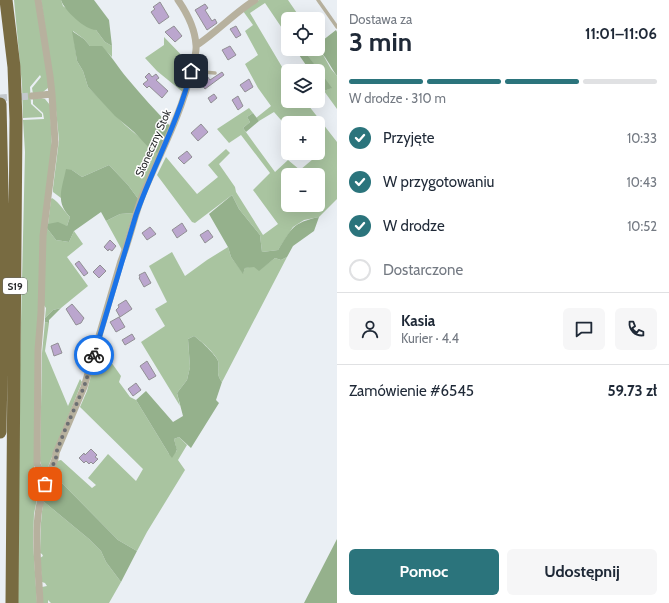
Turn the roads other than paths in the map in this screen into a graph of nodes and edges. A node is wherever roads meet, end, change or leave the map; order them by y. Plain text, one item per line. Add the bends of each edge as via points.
1 (6, 0) edge
2 (38, 0) edge
3 (178, 0) edge
4 (255, 0) edge
5 (318, 0) edge
6 (337, 27) edge
7 (197, 46) junction
8 (191, 71) junction
9 (215, 73) dead end
10 (52, 94) junction
11 (32, 96) tunnel mouth
12 (0, 104) edge
13 (0, 432) edge
14 (47, 477) junction
15 (12, 603) edge
16 (40, 603) edge

1 - 15 highway, S19 via 14,67 16,120
2 - 10 street
3 - 7 street, Słoneczny Stok via 191,23
4 - 7 street via 244,6
5 - 6 lane
7 - 8 street, Słoneczny Stok
8 - 9 lane
8 - 14 street, Słoneczny Stok via 186,94 136,215 84,387
10 - 11 street
10 - 14 street via 55,142 43,236 38,350 38,468
12 - 13 highway, S19 via 3,235
14 - 16 street, Słoneczny Stok via 37,527

